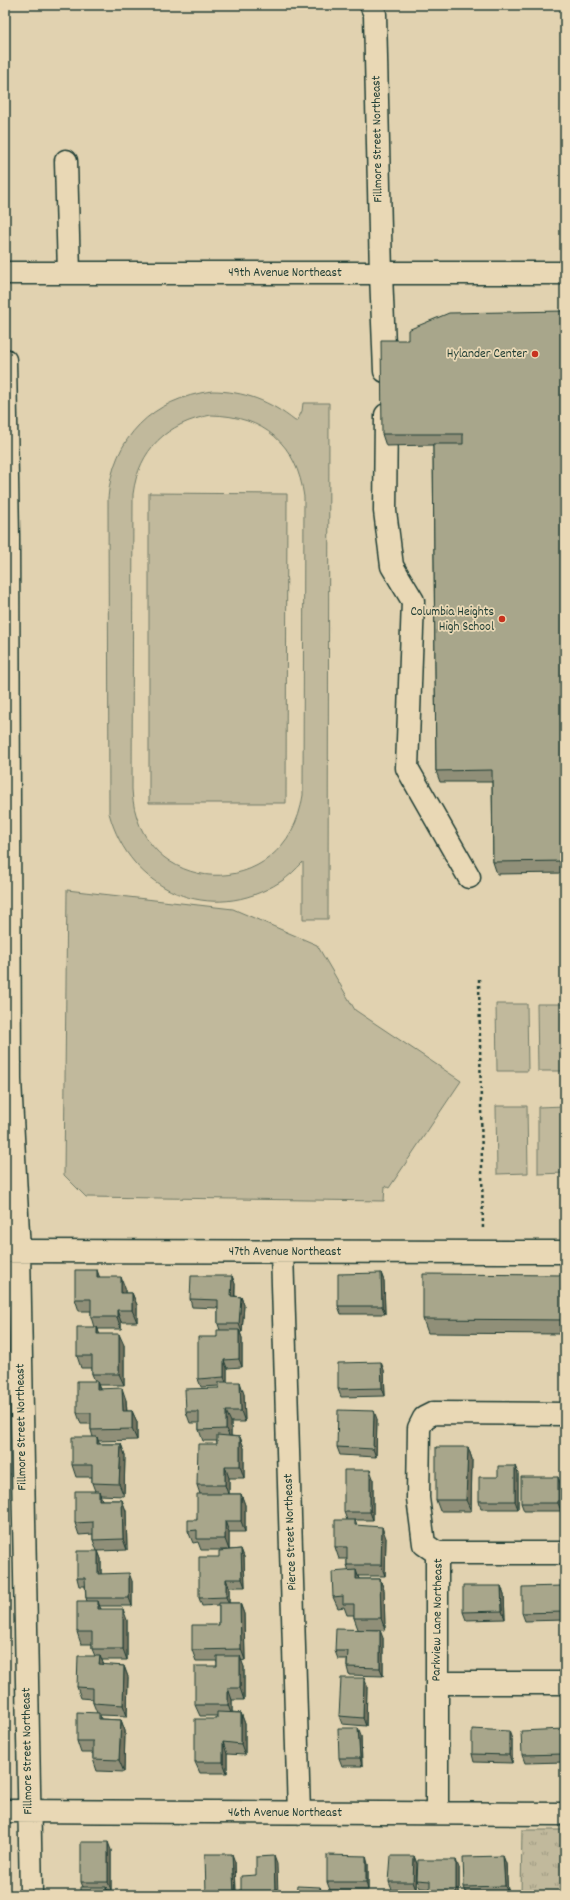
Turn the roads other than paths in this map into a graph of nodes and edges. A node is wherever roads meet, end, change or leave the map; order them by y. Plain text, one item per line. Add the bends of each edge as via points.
1 (371, 5) edge
2 (66, 161) dead end
3 (5, 273) edge
4 (69, 273) junction
5 (565, 273) edge
6 (381, 274) junction
7 (5, 360) edge
8 (7, 538) edge
9 (7, 797) edge
10 (469, 877) dead end
11 (8, 1080) edge
12 (12, 1252) edge
13 (282, 1252) junction
14 (565, 1252) edge
15 (565, 1414) edge
16 (437, 1553) junction
17 (565, 1553) edge
18 (436, 1683) junction
19 (565, 1683) edge
20 (5, 1811) edge
21 (29, 1811) junction
22 (299, 1813) junction
23 (437, 1813) junction
24 (565, 1814) edge
25 (31, 1895) edge

1 - 6 street, Fillmore Street Northeast via 375,14
2 - 4 street
3 - 4 street, 49th Avenue Northeast
4 - 6 street, 49th Avenue Northeast
5 - 6 street, 49th Avenue Northeast
6 - 10 street, Fillmore Street Northeast via 386,395 385,511 392,566 414,602 407,768
7 - 8 street, Fillmore Street Northeast
8 - 9 street, Fillmore Street Northeast
9 - 11 street, Fillmore Street Northeast
11 - 12 street, Fillmore Street Northeast
12 - 13 street, 47th Avenue Northeast
12 - 21 street, Fillmore Street Northeast
13 - 14 street, 47th Avenue Northeast
13 - 22 street, Pierce Street Northeast
15 - 16 street via 434,1413 424,1418 419,1428 418,1498 424,1544
16 - 17 street, Parkview Lane Northeast
16 - 18 street, Parkview Lane Northeast
18 - 19 street
18 - 23 street, Parkview Lane Northeast
20 - 21 street, 46th Avenue Northeast
21 - 22 street, 46th Avenue Northeast
21 - 25 street, Fillmore Street Northeast
22 - 23 street, 46th Avenue Northeast
23 - 24 street, 46th Avenue Northeast

